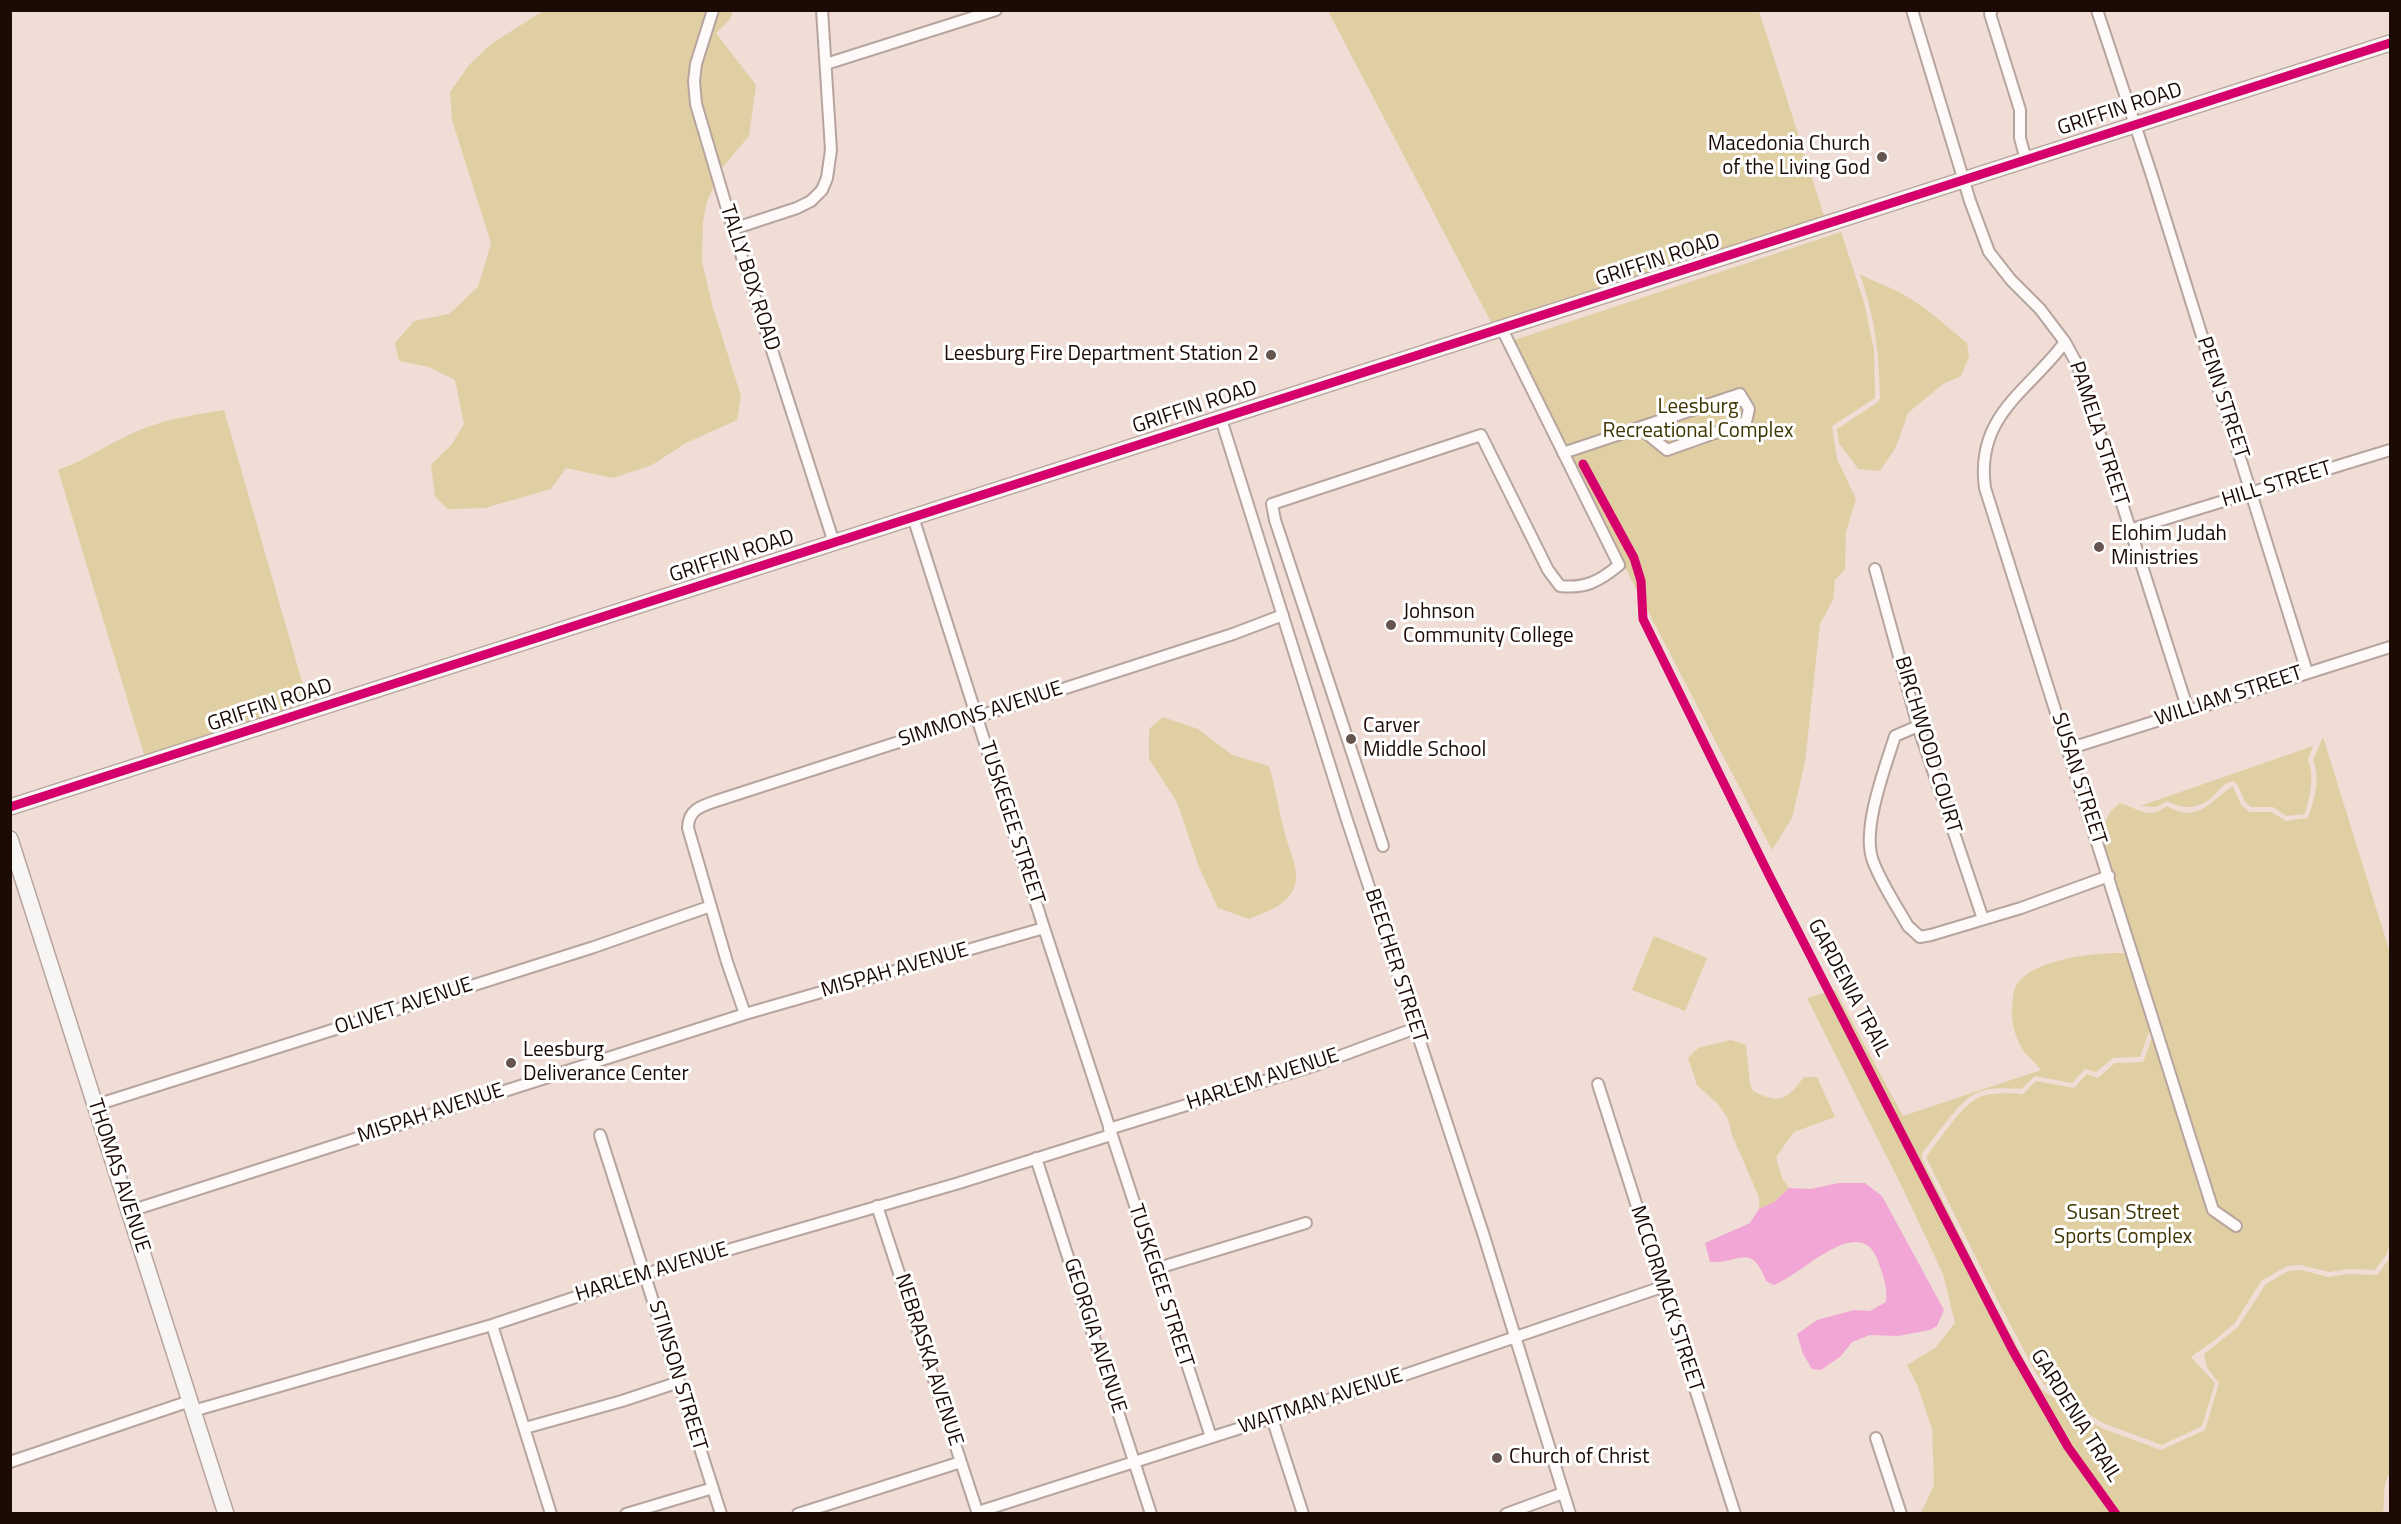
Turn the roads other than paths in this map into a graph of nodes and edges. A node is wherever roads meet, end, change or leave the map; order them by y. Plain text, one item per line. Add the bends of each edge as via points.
1 (713, 10) edge
2 (822, 10) edge
3 (996, 10) edge
4 (1911, 10) edge
5 (1992, 10) edge
6 (2097, 10) edge
7 (2391, 43) edge
8 (826, 64) junction
9 (2135, 124) junction
10 (2026, 160) junction
11 (1964, 180) junction
12 (733, 229) junction
13 (1502, 329) junction
14 (2066, 342) junction
15 (1221, 419) junction
16 (1640, 428) junction
17 (2391, 450) edge
18 (1563, 453) junction
19 (2252, 492) junction
20 (913, 517) junction
21 (2129, 530) junction
22 (834, 543) junction
23 (1875, 569) dead end
24 (1283, 615) junction
25 (2391, 647) edge
26 (2307, 672) junction
27 (2188, 710) junction
28 (977, 716) junction
29 (1918, 726) junction
30 (2068, 749) junction
31 (10, 807) edge
32 (10, 839) edge
33 (1383, 846) dead end
34 (2109, 876) junction
35 (711, 906) junction
36 (1983, 919) junction
37 (1044, 928) junction
38 (745, 1014) junction
39 (1416, 1028) junction
40 (1598, 1084) dead end
41 (96, 1105) junction
42 (1110, 1132) junction
43 (600, 1135) dead end
44 (1036, 1158) junction
45 (877, 1206) junction
46 (129, 1211) junction
47 (1306, 1222) dead end
48 (2236, 1226) dead end
49 (1155, 1269) junction
50 (645, 1274) junction
51 (1662, 1287) junction
52 (492, 1325) junction
53 (1516, 1337) junction
54 (679, 1382) junction
55 (192, 1406) junction
56 (1272, 1418) junction
57 (525, 1428) junction
58 (1211, 1437) junction
59 (1876, 1438) dead end
60 (10, 1462) edge
61 (961, 1462) junction
62 (1135, 1462) junction
63 (713, 1488) junction
64 (1563, 1493) junction
65 (978, 1513) edge
66 (226, 1514) edge
67 (551, 1514) edge
68 (626, 1514) edge
69 (721, 1514) edge
70 (798, 1514) edge
71 (1151, 1514) edge
72 (1303, 1514) edge
73 (1506, 1514) edge
74 (1570, 1514) edge
75 (1735, 1514) edge
76 (1901, 1514) edge

1 - 12 street, TALLY BOX ROAD via 696,64 695,93
2 - 8 street
3 - 8 street
4 - 11 street, PAMELA STREET
5 - 10 street via 1990,14 2020,110 2020,138
6 - 9 street, PENN STREET
7 - 9 street, GRIFFIN ROAD
8 - 12 street via 831,150 822,189 797,208
9 - 10 street, GRIFFIN ROAD
9 - 19 street, PENN STREET
10 - 11 street, GRIFFIN ROAD
11 - 13 street, GRIFFIN ROAD
11 - 14 street, PAMELA STREET via 1995,262
12 - 22 street, TALLY BOX ROAD
13 - 15 street, GRIFFIN ROAD
13 - 18 street
14 - 21 street, PAMELA STREET via 2079,366
14 - 30 street, SUSAN STREET via 2002,412 1988,443 1984,478
15 - 20 street, GRIFFIN ROAD
15 - 24 street, BEECHER STREET
16 - 16 street via 1740,394 1749,409 1746,422 1667,450
16 - 18 street
17 - 19 street, HILL STREET
18 - 33 street via 1619,565 1602,580 1577,588 1560,586 1548,570 1480,435 1272,504
19 - 21 street, HILL STREET
19 - 26 street, PENN STREET
20 - 22 street, GRIFFIN ROAD
20 - 28 street, TUSKEGEE STREET
21 - 27 street, PAMELA STREET
22 - 31 street, GRIFFIN ROAD
23 - 29 street, BIRCHWOOD COURT
24 - 28 street, SIMMONS AVENUE
24 - 39 street, BEECHER STREET
25 - 26 street, WILLIAM STREET
26 - 27 street, WILLIAM STREET
27 - 30 street, WILLIAM STREET
28 - 35 street, SIMMONS AVENUE via 699,807 688,825
28 - 37 street, TUSKEGEE STREET
29 - 36 street, BIRCHWOOD COURT
29 - 36 street via 1895,736 1869,836 1872,860 1916,935 1931,935
30 - 34 street, SUSAN STREET
32 - 41 street, THOMAS AVENUE
34 - 36 street
34 - 48 street, SUSAN STREET via 2213,1210
35 - 38 street
35 - 41 street, OLIVET AVENUE
37 - 38 street, MISPAH AVENUE
37 - 42 street, TUSKEGEE STREET
38 - 46 street, MISPAH AVENUE
39 - 42 street, HARLEM AVENUE via 1305,1069
39 - 53 street, BEECHER STREET
40 - 51 street, MCCORMACK STREET
41 - 46 street, THOMAS AVENUE
42 - 44 street, HARLEM AVENUE
42 - 49 street, TUSKEGEE STREET
43 - 50 street, STINSON STREET
44 - 45 street, HARLEM AVENUE
44 - 62 street, GEORGIA AVENUE
45 - 50 street, HARLEM AVENUE
45 - 61 street, NEBRASKA AVENUE
46 - 55 street, THOMAS AVENUE
47 - 49 street
49 - 58 street, TUSKEGEE STREET
50 - 52 street, HARLEM AVENUE
50 - 54 street, STINSON STREET
51 - 53 street, WAITMAN AVENUE
51 - 75 street, MCCORMACK STREET
52 - 55 street, HARLEM AVENUE
52 - 57 street
53 - 56 street, WAITMAN AVENUE
53 - 64 street, BEECHER STREET
54 - 57 street
54 - 63 street, STINSON STREET
55 - 60 street, HARLEM AVENUE
55 - 66 street, THOMAS AVENUE
56 - 58 street, WAITMAN AVENUE
56 - 72 street
57 - 67 street
58 - 62 street, WAITMAN AVENUE
59 - 76 street
61 - 65 street, NEBRASKA AVENUE
61 - 70 street
62 - 65 street, WAITMAN AVENUE
62 - 71 street, GEORGIA AVENUE
63 - 68 street
63 - 69 street, STINSON STREET
64 - 73 street
64 - 74 street, BEECHER STREET

